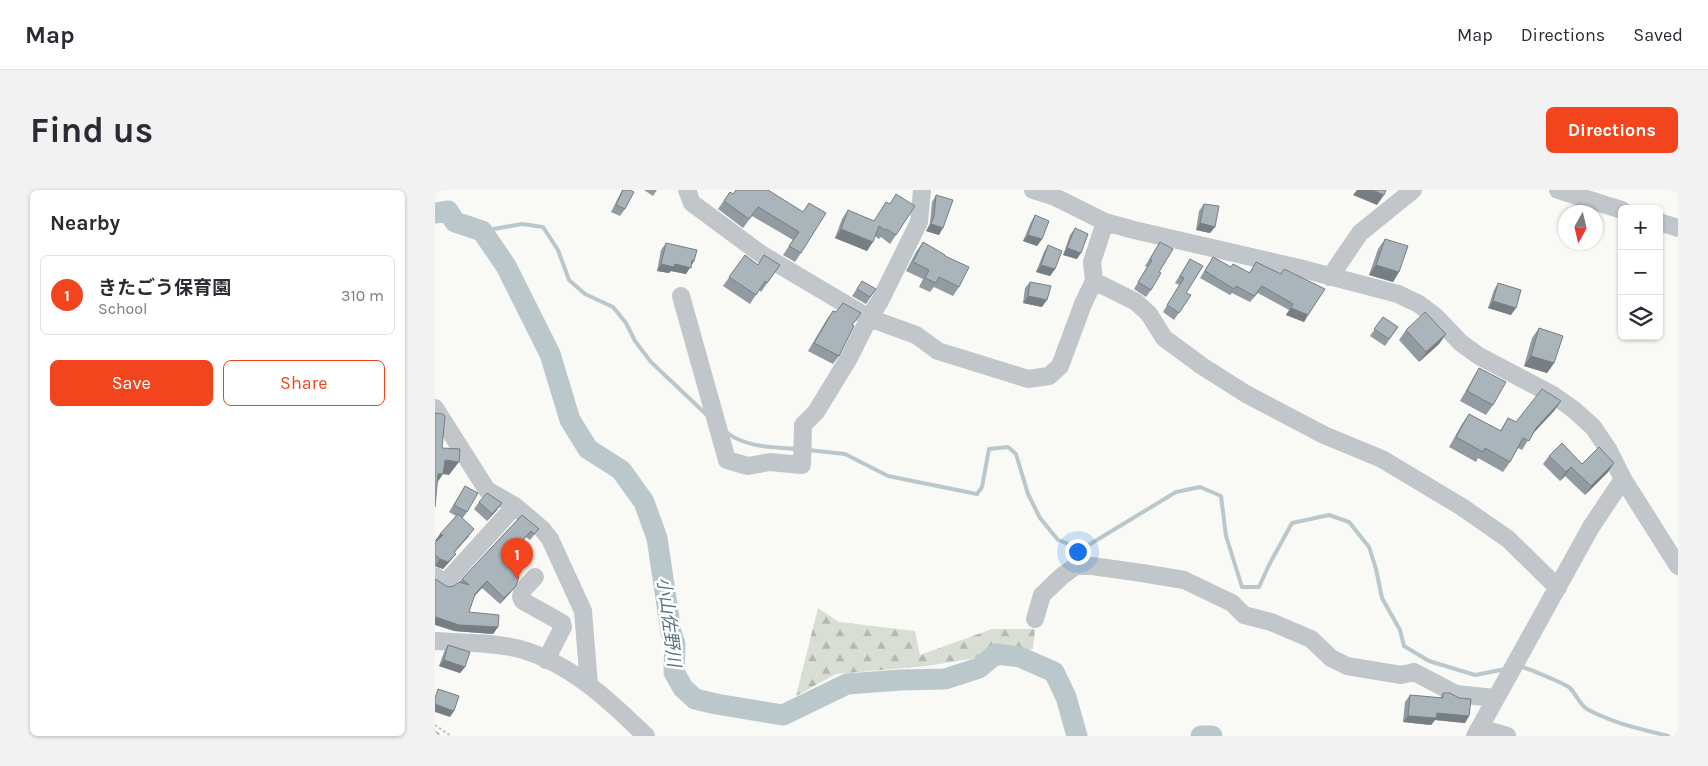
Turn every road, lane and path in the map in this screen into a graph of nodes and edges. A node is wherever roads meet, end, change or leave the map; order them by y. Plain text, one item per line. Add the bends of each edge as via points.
1 (687, 190) edge
2 (922, 190) edge
3 (1033, 190) edge
4 (1413, 190) edge
5 (1558, 190) edge
6 (1618, 209) edge
7 (1105, 222) junction
8 (1663, 223) edge
9 (1678, 228) edge
10 (1330, 277) junction
11 (1095, 281) junction
12 (681, 296) dead end
13 (869, 318) junction
14 (435, 408) edge
15 (1623, 479) junction
16 (515, 506) junction
17 (1678, 566) edge
18 (435, 576) edge
19 (535, 577) dead end
20 (1558, 588) junction
21 (1035, 619) dead end
22 (435, 641) edge
23 (547, 660) junction
24 (589, 685) junction
25 (1495, 698) junction
26 (435, 725) edge
27 (1478, 732) edge
28 (451, 736) edge
29 (646, 736) edge
30 (1507, 736) edge

1 - 13 street via 692,203 761,254
2 - 13 street via 919,222
3 - 7 street via 1055,197
4 - 10 street via 1360,233
5 - 6 street
7 - 10 street
7 - 11 street via 1092,262
8 - 9 street
10 - 15 street via 1398,294 1419,304 1479,356 1553,395 1593,427
11 - 13 street via 1060,366 1049,376 1028,379 938,351 916,335
11 - 20 street via 1136,302 1149,314 1164,338 1246,394 1323,435 1382,459 1462,507 1508,539
12 - 13 street via 727,460 748,466 770,462 802,465 803,425 816,412
14 - 16 street via 487,490
15 - 17 street
15 - 20 street via 1591,527
16 - 18 street via 445,582
16 - 24 street via 550,539 583,611
19 - 23 street via 522,591 523,601 562,623 563,627
20 - 25 street
21 - 25 street via 1042,596 1076,566 1184,580 1232,602 1244,615 1271,622 1311,639 1331,658 1347,666 1401,675 1414,672 1456,694
22 - 23 street via 519,649
23 - 24 street
24 - 29 street
25 - 27 street
26 - 28 path
27 - 30 street

